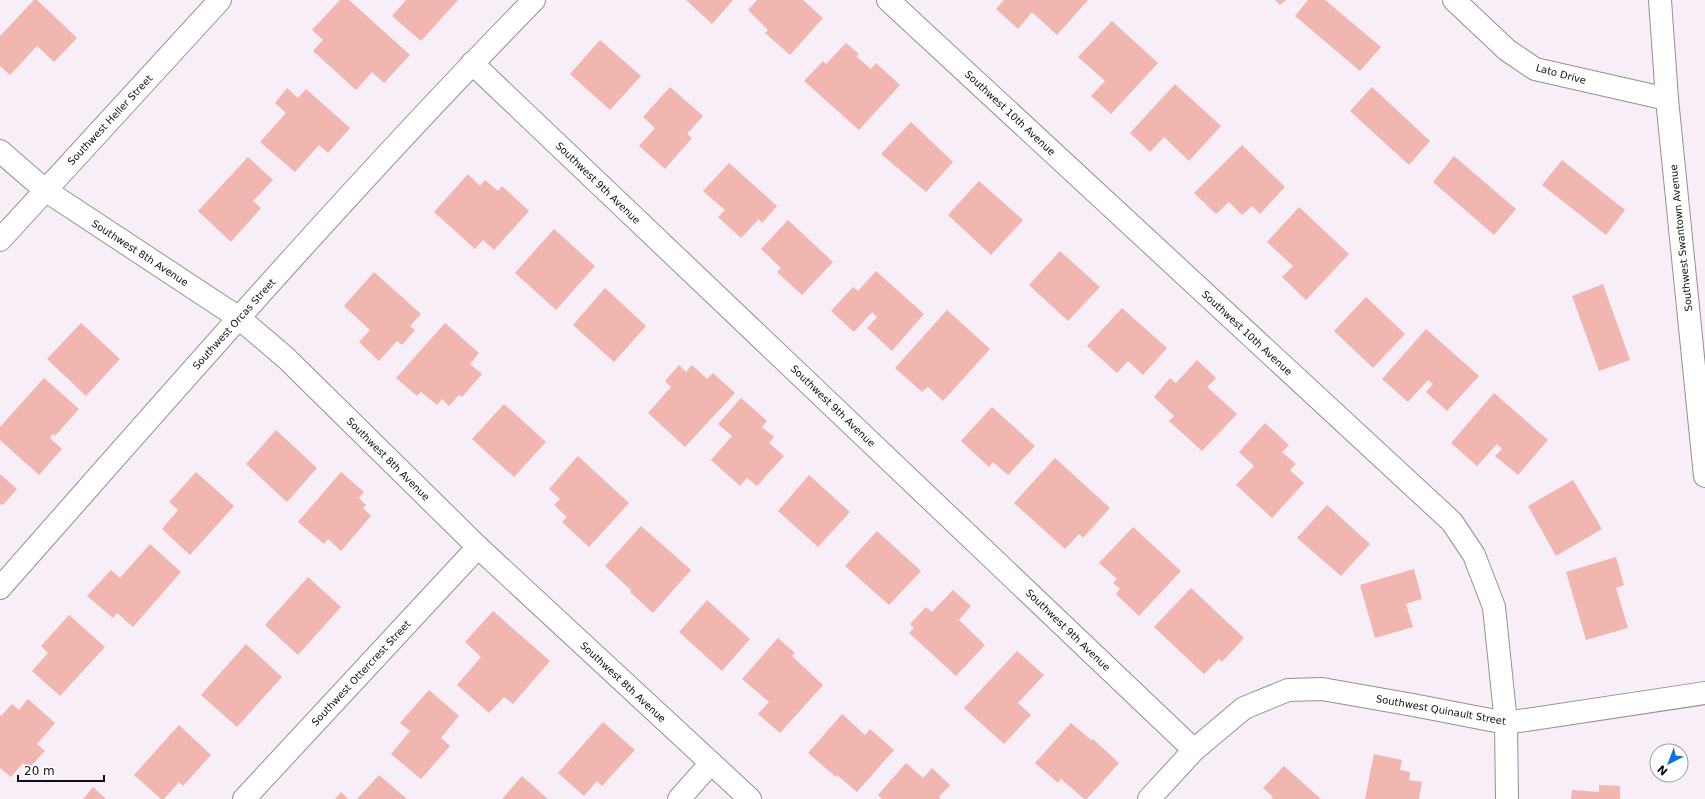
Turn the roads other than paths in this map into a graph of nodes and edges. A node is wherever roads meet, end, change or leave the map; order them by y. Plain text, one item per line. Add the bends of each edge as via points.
1 (220, 0) edge
2 (534, 0) edge
3 (888, 0) edge
4 (1454, 0) edge
5 (1660, 0) edge
6 (472, 63) junction
7 (1667, 99) junction
8 (0, 151) edge
9 (45, 190) junction
10 (0, 240) edge
11 (239, 318) junction
12 (1705, 476) edge
13 (478, 547) junction
14 (0, 588) edge
15 (1705, 693) edge
16 (1506, 723) junction
17 (1194, 750) junction
18 (711, 763) junction
19 (244, 799) edge
20 (679, 799) edge
21 (750, 799) edge
22 (1150, 799) edge
23 (1507, 799) edge

1 - 9 street, Southwest Heller Street
2 - 6 street
3 - 16 street, Southwest 10th Avenue via 1452,522 1474,555 1494,607
4 - 7 street, Lato Drive via 1507,50 1535,69
5 - 7 street, Southwest Swantown Avenue
6 - 11 street, Southwest Orcas Street
6 - 17 street, Southwest 9th Avenue
7 - 12 street, Southwest Swantown Avenue
8 - 9 street, Southwest 8th Avenue
9 - 10 street, Southwest Heller Street
9 - 11 street, Southwest 8th Avenue
11 - 13 street, Southwest 8th Avenue via 286,358
11 - 14 street, Southwest Orcas Street
13 - 18 street, Southwest 8th Avenue
13 - 19 street, Southwest Ottercrest Street
15 - 16 street, Southwest Quinault Street
16 - 17 street, Southwest Quinault Street via 1322,689 1288,690 1244,708
16 - 23 street, Southwest 10th Avenue
17 - 22 street
18 - 20 street
18 - 21 street, Southwest 8th Avenue

